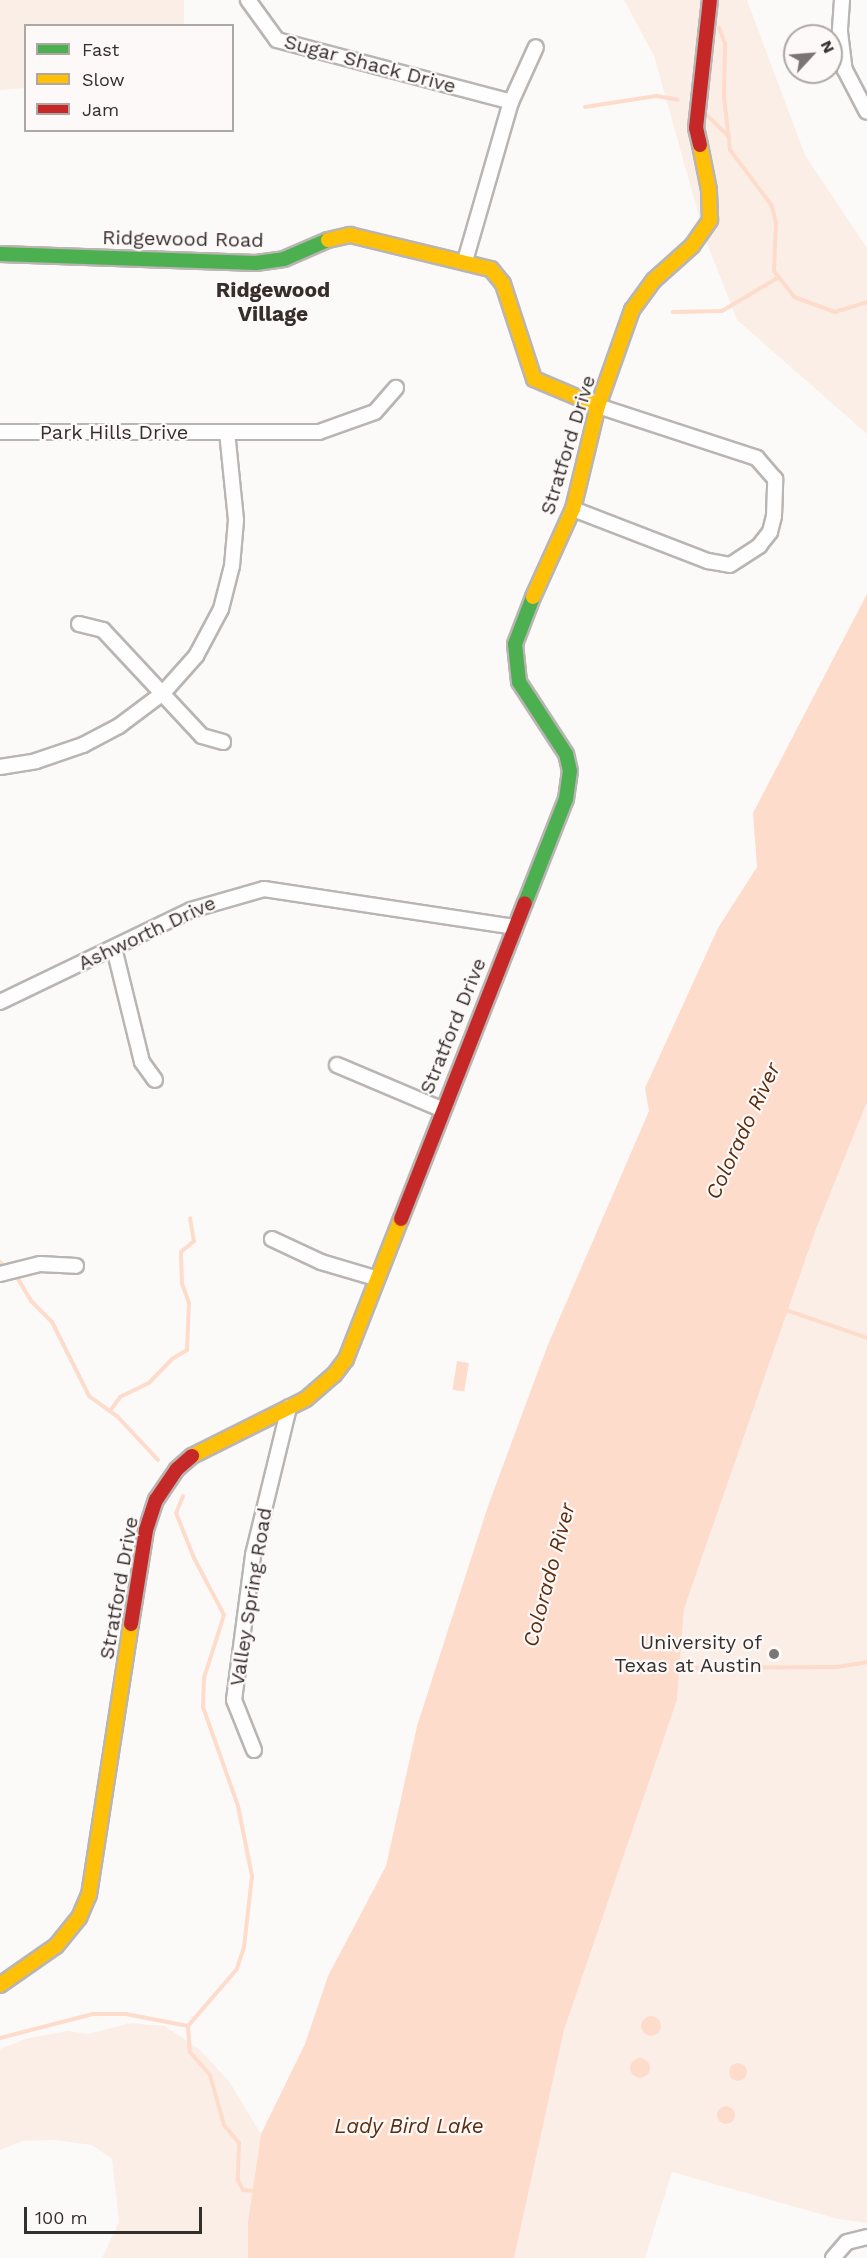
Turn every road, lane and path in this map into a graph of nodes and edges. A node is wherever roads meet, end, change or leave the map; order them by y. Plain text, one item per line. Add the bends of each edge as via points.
1 (248, 0) edge
2 (710, 0) edge
3 (842, 0) edge
4 (536, 47) dead end
5 (511, 102) junction
6 (867, 112) edge
7 (0, 254) edge
8 (465, 261) junction
9 (396, 388) dead end
10 (598, 406) junction
11 (0, 432) edge
12 (227, 432) junction
13 (573, 508) junction
14 (79, 624) dead end
15 (163, 693) junction
16 (223, 742) dead end
17 (0, 767) edge
18 (514, 927) junction
19 (114, 948) junction
20 (0, 1002) edge
21 (337, 1065) dead end
22 (155, 1080) dead end
23 (441, 1109) junction
24 (272, 1239) dead end
25 (76, 1266) dead end
26 (0, 1274) edge
27 (375, 1278) junction
28 (289, 1407) junction
29 (254, 1750) dead end
30 (0, 1985) edge
31 (867, 2237) edge
32 (832, 2258) edge

1 - 5 street, Sugar Shack Drive via 277,40
2 - 10 street, Stratford Drive via 696,128 709,190 710,220 692,246 632,310
3 - 6 street via 840,32 845,70
4 - 5 street
5 - 8 street
7 - 8 street, Ridgewood Road via 256,263 284,259 337,236 350,235
8 - 10 street, Ridgewood Road via 491,269 503,284 534,379
9 - 12 street, Park Hills Drive via 375,412 342,427 319,432
10 - 13 street, Stratford Drive
10 - 13 street via 758,458 776,478 777,501 770,532 745,558 730,565 708,561
11 - 12 street, Park Hills Drive
12 - 15 street via 236,520 232,567 221,609 196,656
13 - 18 street, Stratford Drive via 519,626 515,644 519,682 557,740 570,771 566,799
14 - 15 street via 103,630
15 - 16 street via 202,736
15 - 17 street via 119,726 84,745 36,761
18 - 19 street, Ashworth Drive via 264,889 191,910
18 - 23 street, Stratford Drive
19 - 20 street, Ashworth Drive
19 - 22 street via 142,1062
21 - 23 street
23 - 27 street, Stratford Drive
24 - 27 street via 321,1262
25 - 26 street via 40,1264
27 - 28 street, Stratford Drive via 346,1359 334,1376
28 - 29 street, Valley Spring Road via 253,1555 234,1700
28 - 30 street, Stratford Drive via 203,1448 177,1469 156,1500 146,1530 89,1895 79,1918 56,1946
31 - 32 street via 847,2242

